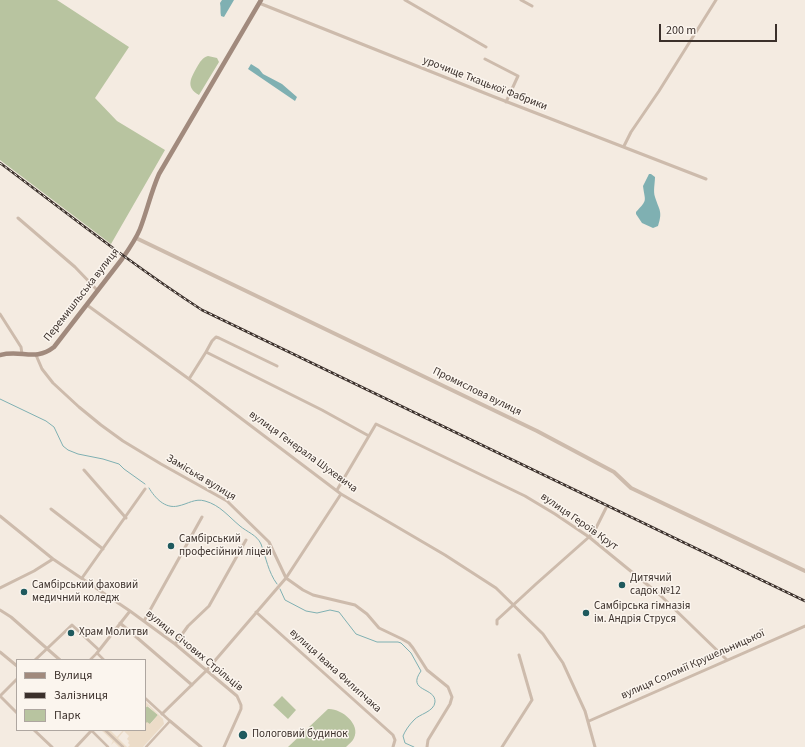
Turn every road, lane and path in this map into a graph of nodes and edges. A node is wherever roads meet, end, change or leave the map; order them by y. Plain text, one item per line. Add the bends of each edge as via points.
1 (405, 0) edge
2 (521, 0) edge
3 (716, 0) edge
4 (260, 2) edge
5 (532, 6) dead end
6 (486, 47) dead end
7 (485, 59) dead end
8 (506, 102) junction
9 (624, 146) junction
10 (706, 179) dead end
11 (18, 218) dead end
12 (136, 238) junction
13 (98, 292) junction
14 (87, 305) junction
15 (0, 314) edge
16 (206, 352) junction
17 (22, 354) junction
18 (0, 355) edge
19 (36, 355) junction
20 (277, 366) dead end
21 (189, 379) junction
22 (369, 436) junction
23 (84, 470) dead end
24 (145, 489) dead end
25 (336, 490) junction
26 (341, 494) junction
27 (606, 508) dead end
28 (51, 509) dead end
29 (0, 516) edge
30 (202, 517) dead end
31 (126, 518) junction
32 (589, 537) junction
33 (246, 540) dead end
34 (103, 549) junction
35 (52, 559) junction
36 (805, 571) edge
37 (82, 578) junction
38 (286, 578) junction
39 (0, 588) edge
40 (513, 605) junction
41 (0, 610) edge
42 (130, 611) junction
43 (256, 612) junction
44 (144, 621) junction
45 (120, 623) junction
46 (496, 624) dead end
47 (805, 626) edge
48 (175, 644) junction
49 (47, 648) junction
50 (98, 651) junction
51 (0, 652) edge
52 (519, 655) dead end
53 (36, 659) edge
54 (59, 659) edge
55 (91, 659) edge
56 (103, 659) edge
57 (727, 660) junction
58 (16, 665) edge
59 (206, 671) junction
60 (16, 680) edge
61 (192, 685) junction
62 (0, 696) edge
63 (146, 699) edge
64 (16, 712) edge
65 (162, 714) junction
66 (589, 721) junction
67 (170, 722) junction
68 (35, 731) edge
69 (90, 731) edge
70 (92, 731) edge
71 (106, 731) edge
72 (195, 743) junction
73 (52, 747) edge
74 (76, 747) edge
75 (108, 747) edge
76 (123, 747) edge
77 (146, 747) edge
78 (191, 747) edge
79 (201, 747) edge
80 (224, 747) edge
81 (393, 747) edge
82 (427, 747) edge
83 (502, 747) edge
84 (595, 747) edge

1 - 6 street
2 - 5 street
3 - 9 street
4 - 8 street, урочище Ткацької Фабрики
4 - 12 main road, Перемишльська вулиця via 159,174
7 - 8 street via 518,76
8 - 9 street, урочище Ткацької Фабрики
9 - 10 street, урочище Ткацької Фабрики
11 - 13 street via 75,267
12 - 13 main road, Перемишльська вулиця
12 - 36 street, Промислова вулиця via 537,431 614,472 631,488
13 - 14 main road, Перемишльська вулиця
14 - 19 main road, Перемишльська вулиця via 54,347 46,353
14 - 21 street, вулиця Генерала Шухевича
15 - 17 street via 21,347
16 - 20 street via 212,340 218,337
16 - 21 street
16 - 22 street
17 - 18 main road, Перемишльська вулиця
17 - 19 main road, Перемишльська вулиця
19 - 38 street, Заміська вулиця via 42,369 53,383 101,425 161,464 227,501 269,542
21 - 25 street, вулиця Генерала Шухевича
22 - 25 street
22 - 32 street, вулиця Героїв Крут via 376,424 524,496
23 - 31 street
24 - 31 street
25 - 26 street, вулиця Генерала Шухевича
26 - 38 street
26 - 40 street, вулиця Генерала Шухевича via 486,580
27 - 32 street
28 - 34 street
29 - 35 street, вулиця Січових Стрільців
30 - 44 street
31 - 34 street
32 - 40 street
32 - 57 street, вулиця Героїв Крут via 660,595
33 - 48 street via 209,606 188,626
34 - 37 street
35 - 37 street, вулиця Січових Стрільців
35 - 39 street
37 - 42 street, вулиця Січових Стрільців
38 - 43 street
38 - 82 street, Заміська вулиця via 313,595 361,609 379,628 408,643 427,670 448,688 452,697 450,704 428,740
40 - 46 street
40 - 66 street, вулиця Генерала Шухевича via 543,634 563,663
41 - 49 street
42 - 44 street, вулиця Січових Стрільців
42 - 45 street
43 - 59 street
43 - 81 street, вулиця Івана Филипчака via 393,735
44 - 48 street, вулиця Січових Стрільців
45 - 50 street
45 - 61 street
47 - 57 street, вулиця Соломії Крушельницької
48 - 59 street, вулиця Січових Стрільців
49 - 50 street via 72,625
49 - 53 street
49 - 54 street
50 - 55 street
50 - 56 street
51 - 58 street
52 - 83 street via 532,700
57 - 66 street, вулиця Соломії Крушельницької
59 - 61 street
59 - 80 street, вулиця Січових Стрільців via 237,696 241,705 238,718
60 - 62 street
61 - 65 street
62 - 64 street
63 - 65 street
65 - 67 street
66 - 84 street, вулиця Генерала Шухевича
67 - 72 street
67 - 77 street
68 - 73 street
69 - 74 street
70 - 75 street
71 - 76 street
72 - 78 street
72 - 79 street

